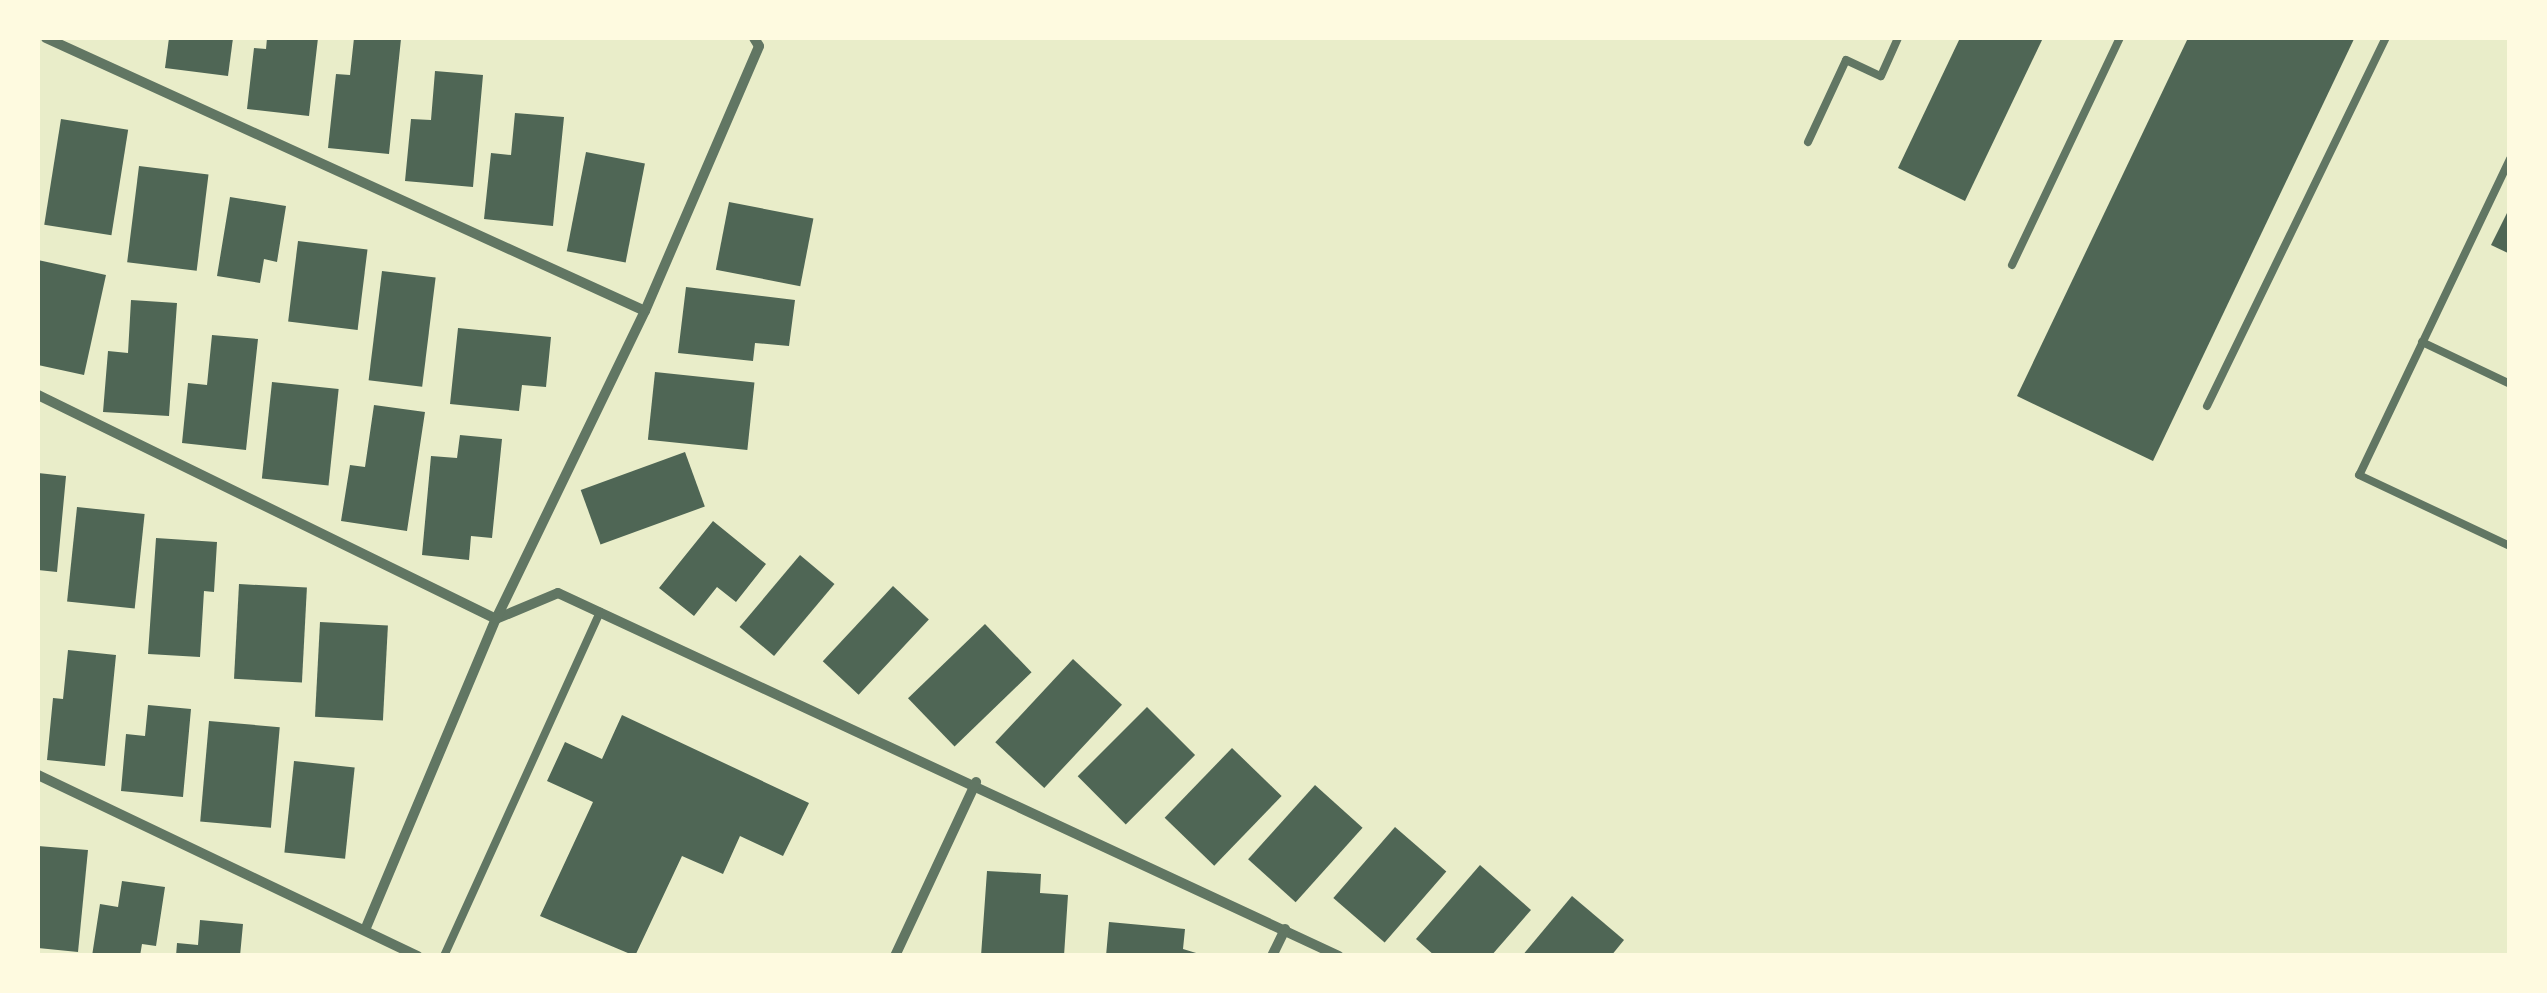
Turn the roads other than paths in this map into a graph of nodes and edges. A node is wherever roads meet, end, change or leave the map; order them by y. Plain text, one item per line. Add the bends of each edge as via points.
1 (46, 38) edge
2 (754, 38) edge
3 (1898, 38) edge
4 (2120, 38) edge
5 (2386, 38) edge
6 (1808, 142) dead end
7 (2510, 159) edge
8 (2012, 265) dead end
9 (644, 311) junction
10 (2422, 342) junction
11 (2510, 384) edge
12 (38, 394) edge
13 (2207, 406) dead end
14 (2510, 546) edge
15 (600, 612) junction
16 (496, 619) junction
17 (38, 775) edge
18 (976, 782) junction
19 (1284, 929) junction
20 (365, 930) junction
21 (418, 956) edge
22 (444, 956) edge
23 (894, 956) edge
24 (1272, 956) edge
25 (1340, 956) edge

1 - 9 street
2 - 9 street via 758,46
3 - 6 lane via 1881,76 1846,60
4 - 8 lane
5 - 13 lane
7 - 10 lane
9 - 16 street
10 - 11 lane
10 - 14 lane via 2359,476
12 - 16 street
15 - 16 street via 558,593
15 - 18 street
15 - 22 lane
16 - 20 street
17 - 20 street
18 - 19 street
18 - 23 street
19 - 24 street
19 - 25 street
20 - 21 street

